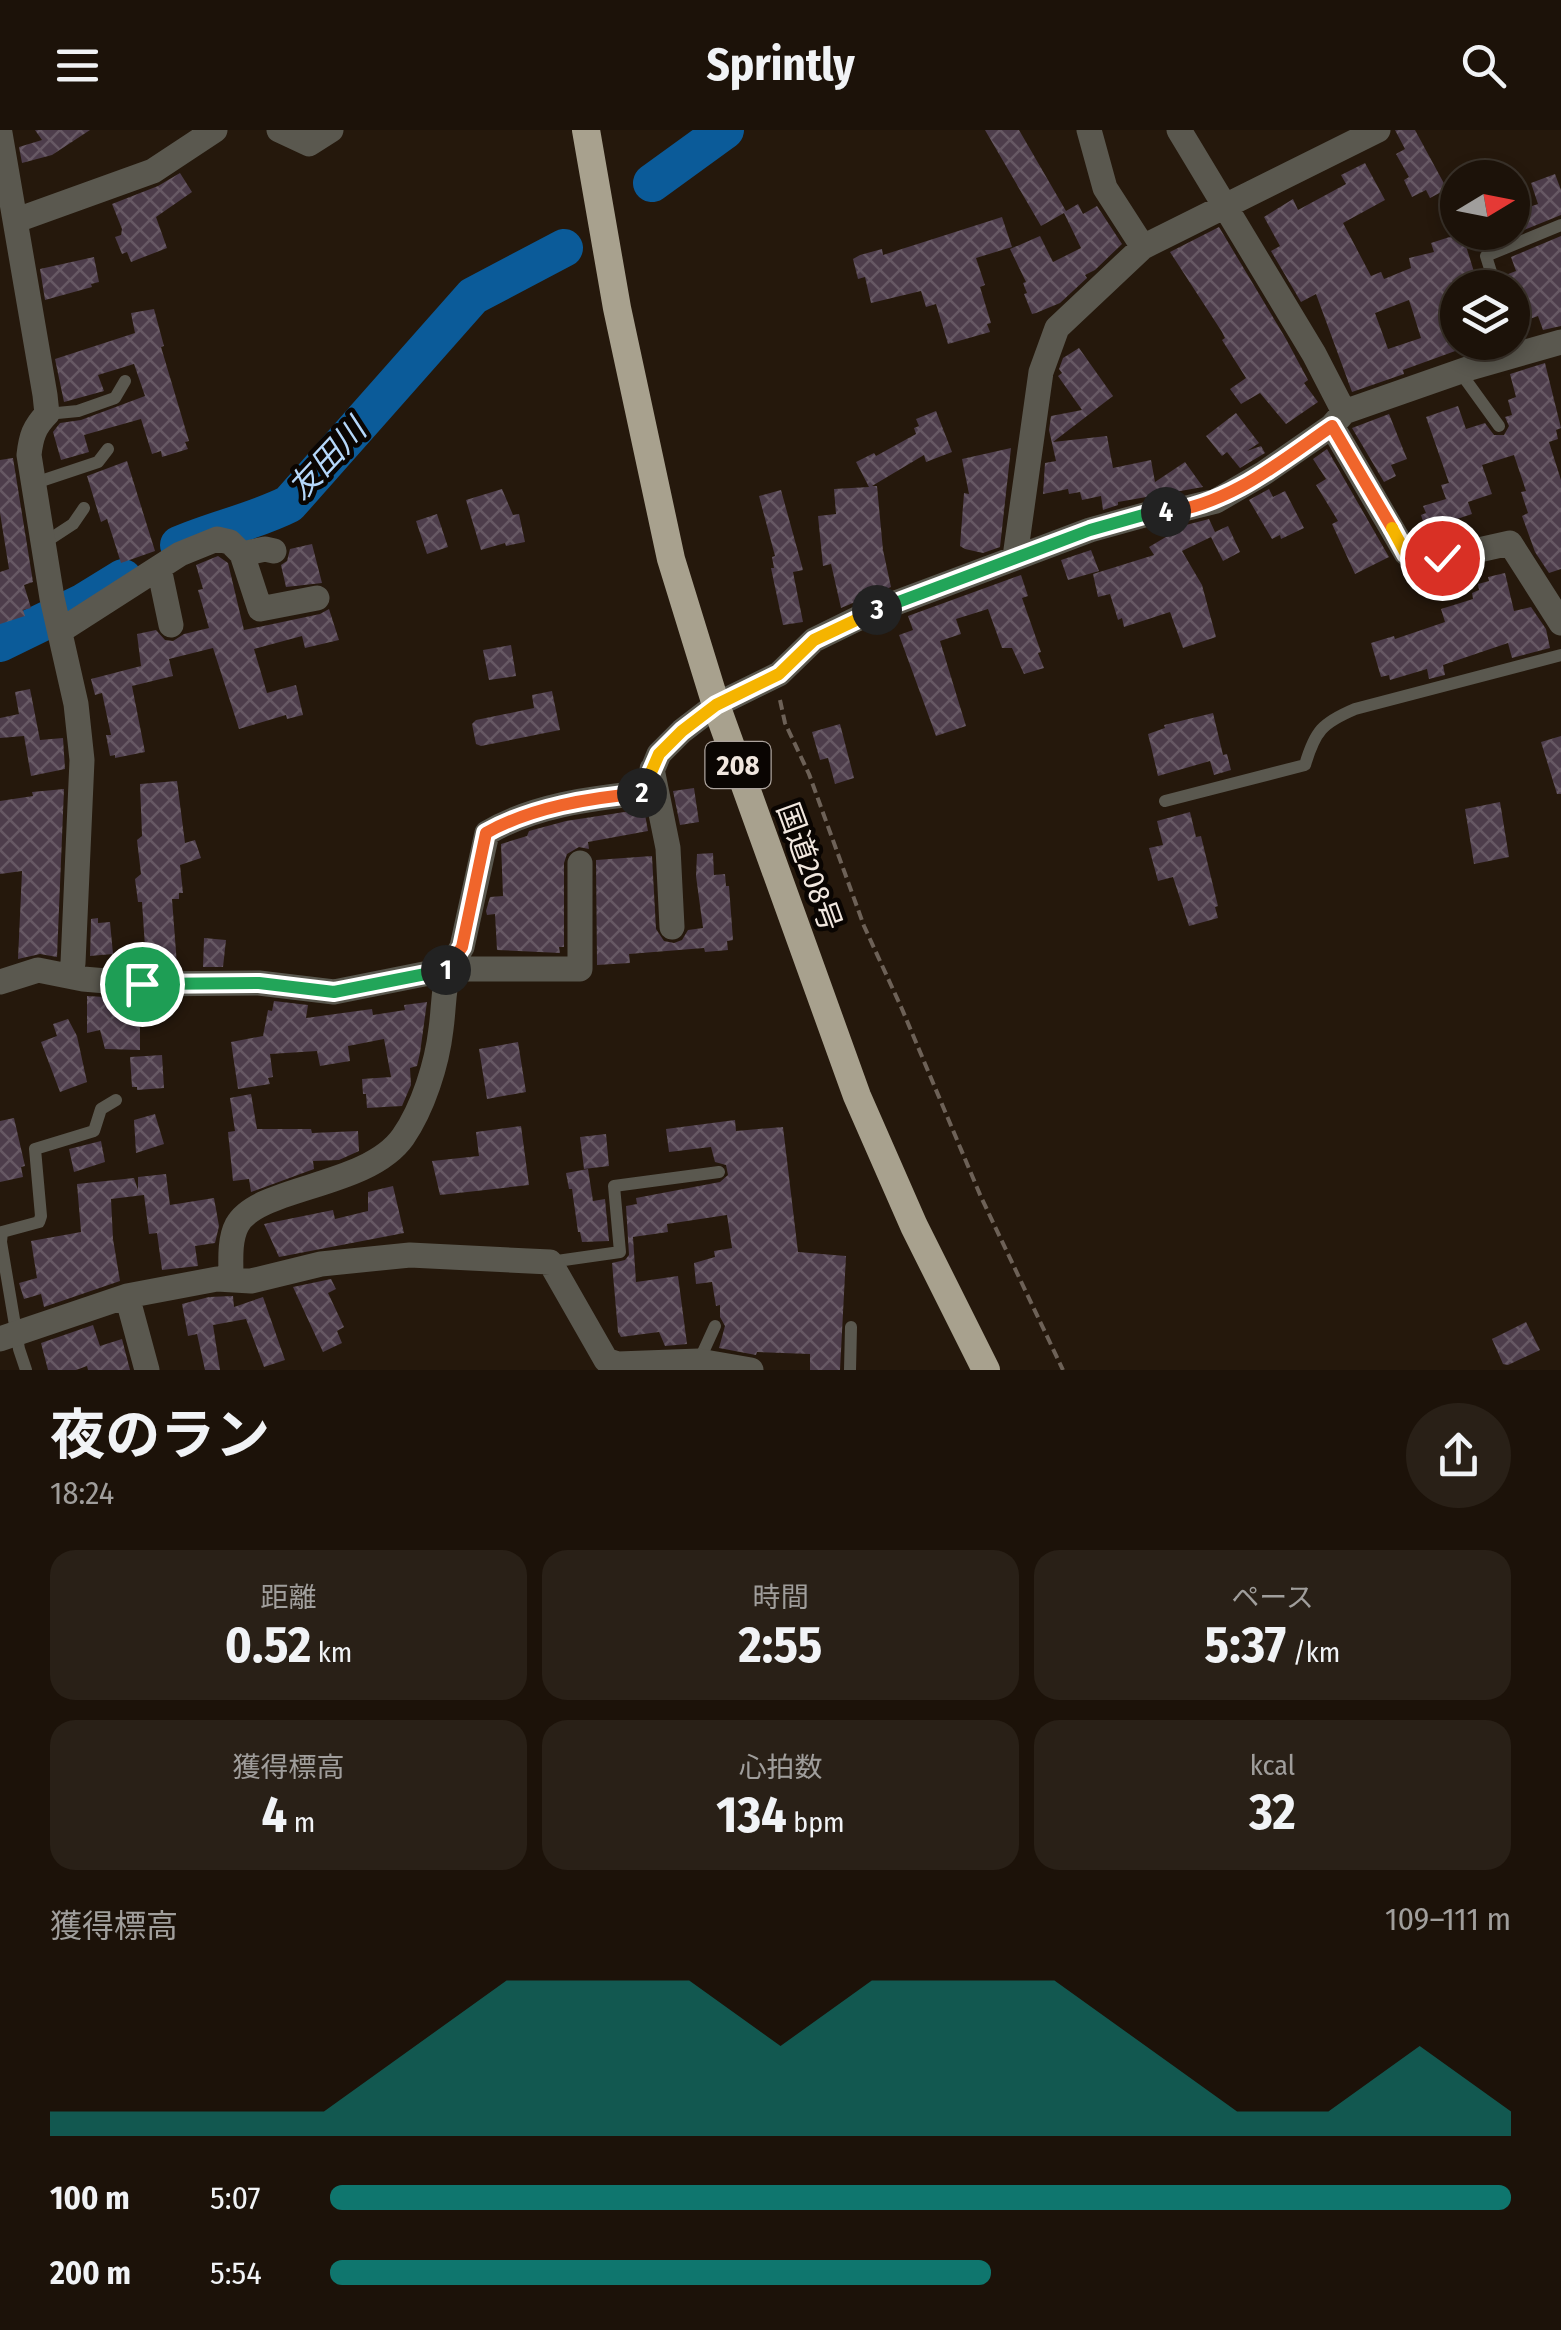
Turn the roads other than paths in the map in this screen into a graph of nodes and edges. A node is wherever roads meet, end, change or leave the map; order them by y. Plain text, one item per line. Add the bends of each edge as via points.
1 (214, 130) edge
2 (279, 130) edge
3 (331, 130) edge
4 (586, 130) edge
5 (1090, 130) edge
6 (1179, 130) edge
7 (1378, 130) edge
8 (0, 133) edge
9 (1225, 207) junction
10 (18, 220) junction
11 (1561, 226) edge
12 (1143, 247) junction
13 (1490, 270) edge
14 (1561, 342) edge
15 (1530, 345) edge
16 (1486, 360) edge
17 (1460, 372) junction
18 (125, 380) dead end
19 (47, 414) junction
20 (1338, 419) junction
21 (1499, 426) dead end
22 (108, 450) dead end
23 (35, 483) junction
24 (84, 508) dead end
25 (44, 542) junction
26 (274, 552) dead end
27 (242, 554) junction
28 (1016, 558) junction
29 (158, 568) junction
30 (317, 598) dead end
31 (1561, 623) edge
32 (171, 625) dead end
33 (59, 628) junction
34 (1561, 655) edge
35 (716, 705) junction
36 (652, 770) junction
37 (1165, 801) dead end
38 (580, 863) dead end
39 (672, 927) dead end
40 (449, 969) junction
41 (70, 975) junction
42 (0, 982) edge
43 (116, 1100) dead end
44 (719, 1172) dead end
45 (550, 1262) junction
46 (230, 1278) junction
47 (127, 1296) junction
48 (715, 1326) dead end
49 (851, 1327) dead end
50 (8, 1336) edge
51 (699, 1361) junction
52 (598, 1365) edge
53 (26, 1370) edge
54 (147, 1370) edge
55 (751, 1370) edge
56 (850, 1370) edge
57 (986, 1370) edge

1 - 10 street via 153,171
2 - 3 street via 309,144
4 - 35 highway, 国道208号 / 208 via 671,559
5 - 12 street via 1105,188
6 - 9 street
7 - 9 street
8 - 10 street
9 - 12 street
9 - 20 street via 1314,354
10 - 19 street
11 - 13 lane via 1486,256
12 - 28 street via 1057,328 1041,372
14 - 15 street
16 - 17 street
17 - 20 street
17 - 21 lane
18 - 19 lane via 115,398
19 - 23 street via 30,438
20 - 28 street via 1216,501 1090,530
20 - 31 street via 1406,554 1442,558 1510,543
22 - 23 lane via 98,462
23 - 25 street
24 - 25 lane via 73,524
25 - 33 street
26 - 27 street
27 - 29 street via 217,539
27 - 30 street via 260,608
28 - 35 street via 869,613 814,640 774,676
29 - 32 street
29 - 33 street
33 - 41 street via 82,760
34 - 37 lane via 1356,709 1329,720 1312,740 1305,765
35 - 36 street via 659,754
35 - 57 highway, 国道208号 / 208 via 857,1096
36 - 39 street via 668,848
36 - 40 street via 643,792 545,810 486,833 462,947
38 - 40 street via 580,969
40 - 41 street via 334,992
40 - 46 street via 436,1057 401,1140 361,1171 247,1214 232,1239
41 - 42 street via 38,970
43 - 50 lane via 101,1109 94,1130 35,1149 42,1216 2,1232
44 - 45 lane via 614,1186 620,1252
45 - 46 street via 410,1255 321,1264 251,1282
45 - 52 street
46 - 47 street
47 - 50 street
47 - 54 street
48 - 51 lane
49 - 56 lane
50 - 53 lane
51 - 52 street
51 - 55 street

